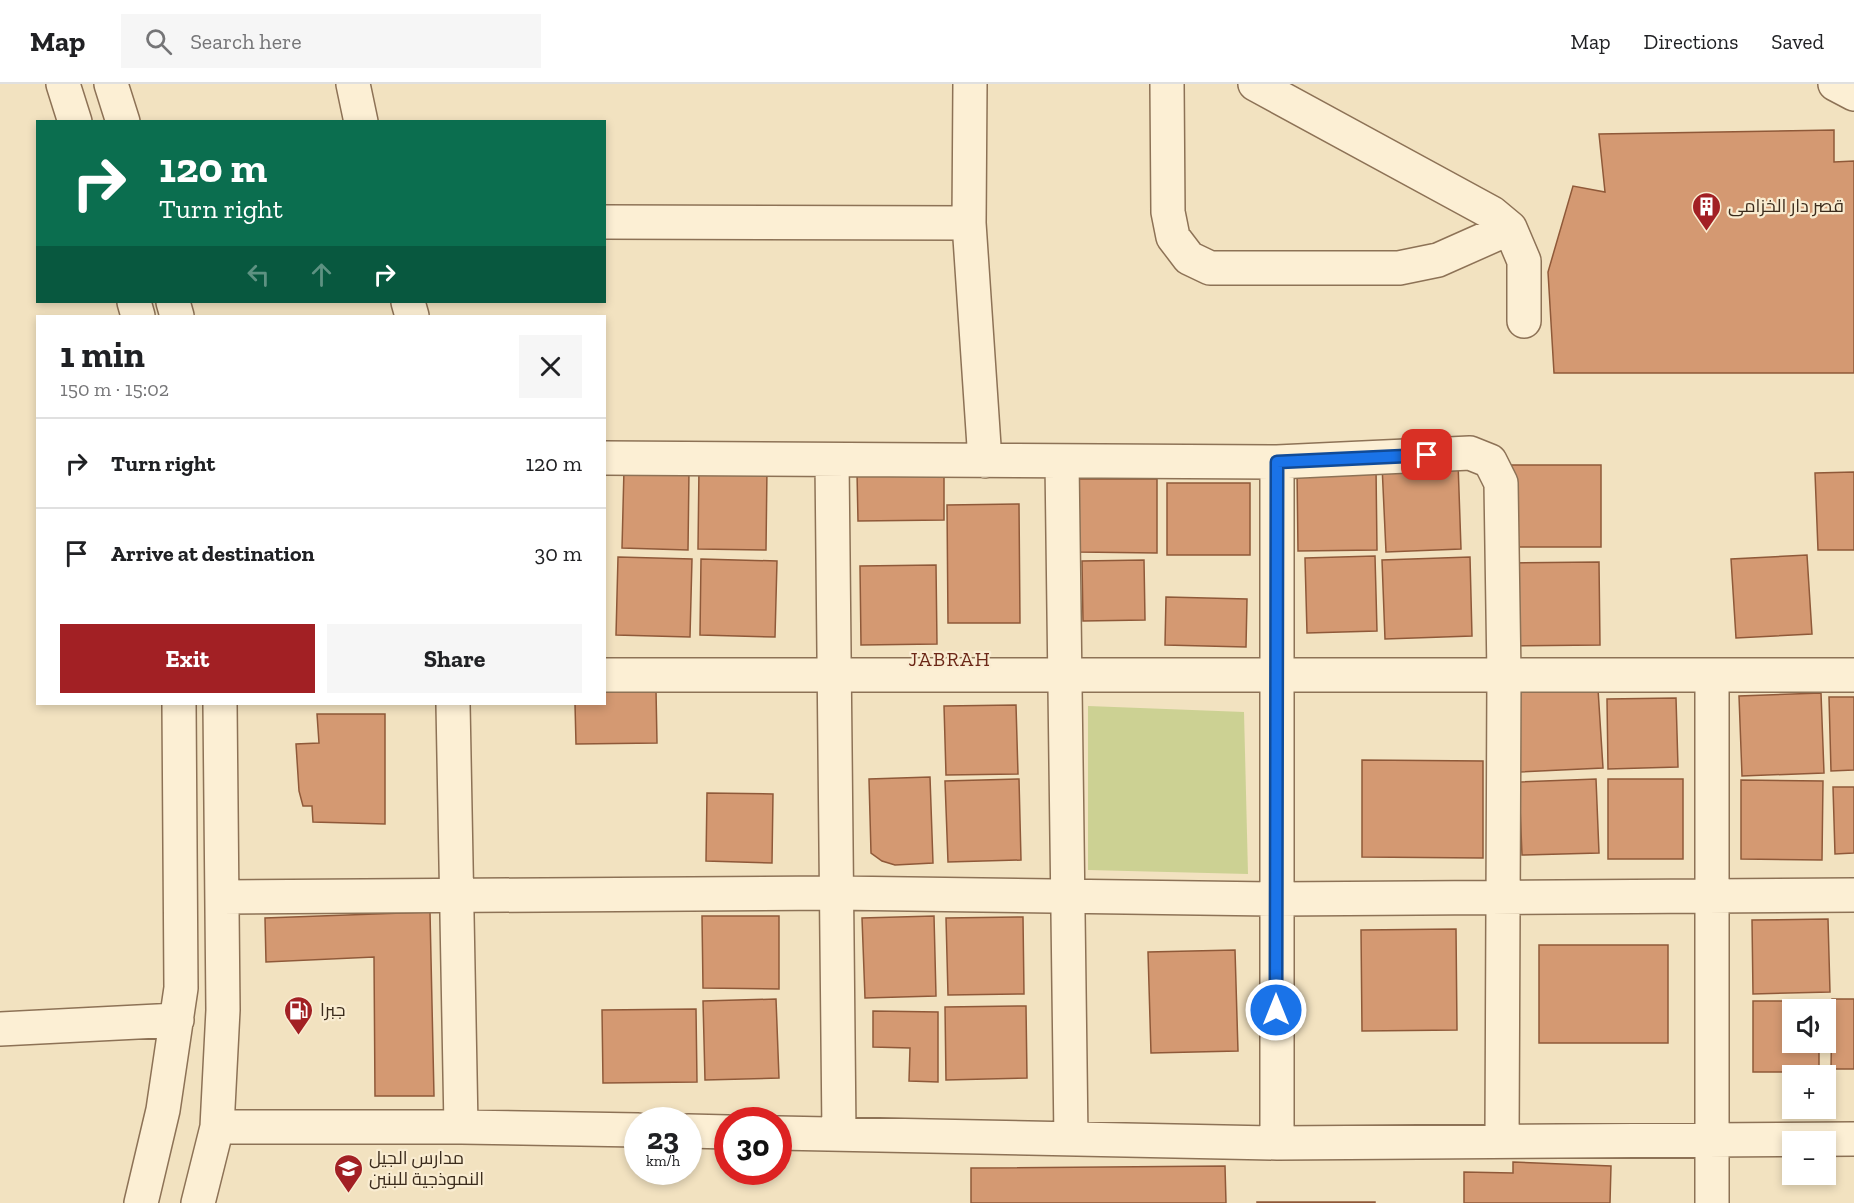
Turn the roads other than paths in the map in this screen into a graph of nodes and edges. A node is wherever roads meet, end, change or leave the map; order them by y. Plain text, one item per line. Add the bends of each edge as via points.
1 (63, 84) edge
2 (111, 84) edge
3 (353, 84) edge
4 (970, 84) edge
5 (1167, 84) edge
6 (1256, 84) edge
7 (1835, 84) edge
8 (1854, 94) edge
9 (74, 120) edge
10 (122, 120) edge
11 (362, 120) edge
12 (606, 222) edge
13 (969, 223) junction
14 (1509, 228) junction
15 (1524, 321) dead end
16 (606, 458) edge
17 (832, 460) junction
18 (985, 461) junction
19 (1062, 461) junction
20 (1277, 462) junction
21 (606, 675) edge
22 (834, 675) junction
23 (1065, 675) junction
24 (1277, 675) junction
25 (1504, 675) junction
26 (1712, 675) junction
27 (1854, 675) edge
28 (179, 705) edge
29 (220, 705) edge
30 (453, 705) edge
31 (836, 893) junction
32 (1854, 895) edge
33 (456, 896) junction
34 (1068, 896) junction
35 (1712, 896) junction
36 (222, 897) junction
37 (1502, 897) junction
38 (1276, 899) junction
39 (177, 1020) junction
40 (0, 1029) edge
41 (217, 1127) junction
42 (461, 1127) junction
43 (624, 1130) edge
44 (792, 1133) edge
45 (839, 1134) junction
46 (1071, 1139) junction
47 (1854, 1139) edge
48 (1712, 1140) junction
49 (1502, 1141) junction
50 (1276, 1143) junction
51 (141, 1203) edge
52 (198, 1203) edge
53 (1713, 1203) edge

1 - 9 street
2 - 10 street
3 - 11 street
4 - 13 street
5 - 14 street via 1168,212 1173,237 1189,258 1210,268 1399,267 1438,260
6 - 14 street via 1492,213
7 - 8 street
12 - 13 street
13 - 18 street
14 - 15 street via 1524,261
16 - 17 street
17 - 18 street
17 - 22 street
18 - 19 street
19 - 20 street
19 - 23 street
20 - 24 street
20 - 25 street via 1470,453 1490,461 1501,483
21 - 22 street
22 - 23 street
22 - 31 street
23 - 24 street
23 - 34 street
24 - 25 street
24 - 38 street
25 - 26 street
25 - 37 street
26 - 27 street
26 - 35 street
28 - 39 street via 181,988
29 - 36 street
30 - 33 street
31 - 33 street
31 - 34 street
31 - 45 street
32 - 35 street
33 - 36 street
33 - 42 street
34 - 38 street
34 - 46 street
35 - 37 street
35 - 48 street
36 - 41 street via 223,1010
37 - 38 street
37 - 49 street
38 - 50 street
39 - 40 street
39 - 51 street via 163,1110
41 - 42 street
41 - 52 street
42 - 43 street
44 - 45 street
45 - 46 street
46 - 50 street
47 - 48 street
48 - 49 street
48 - 53 street
49 - 50 street

